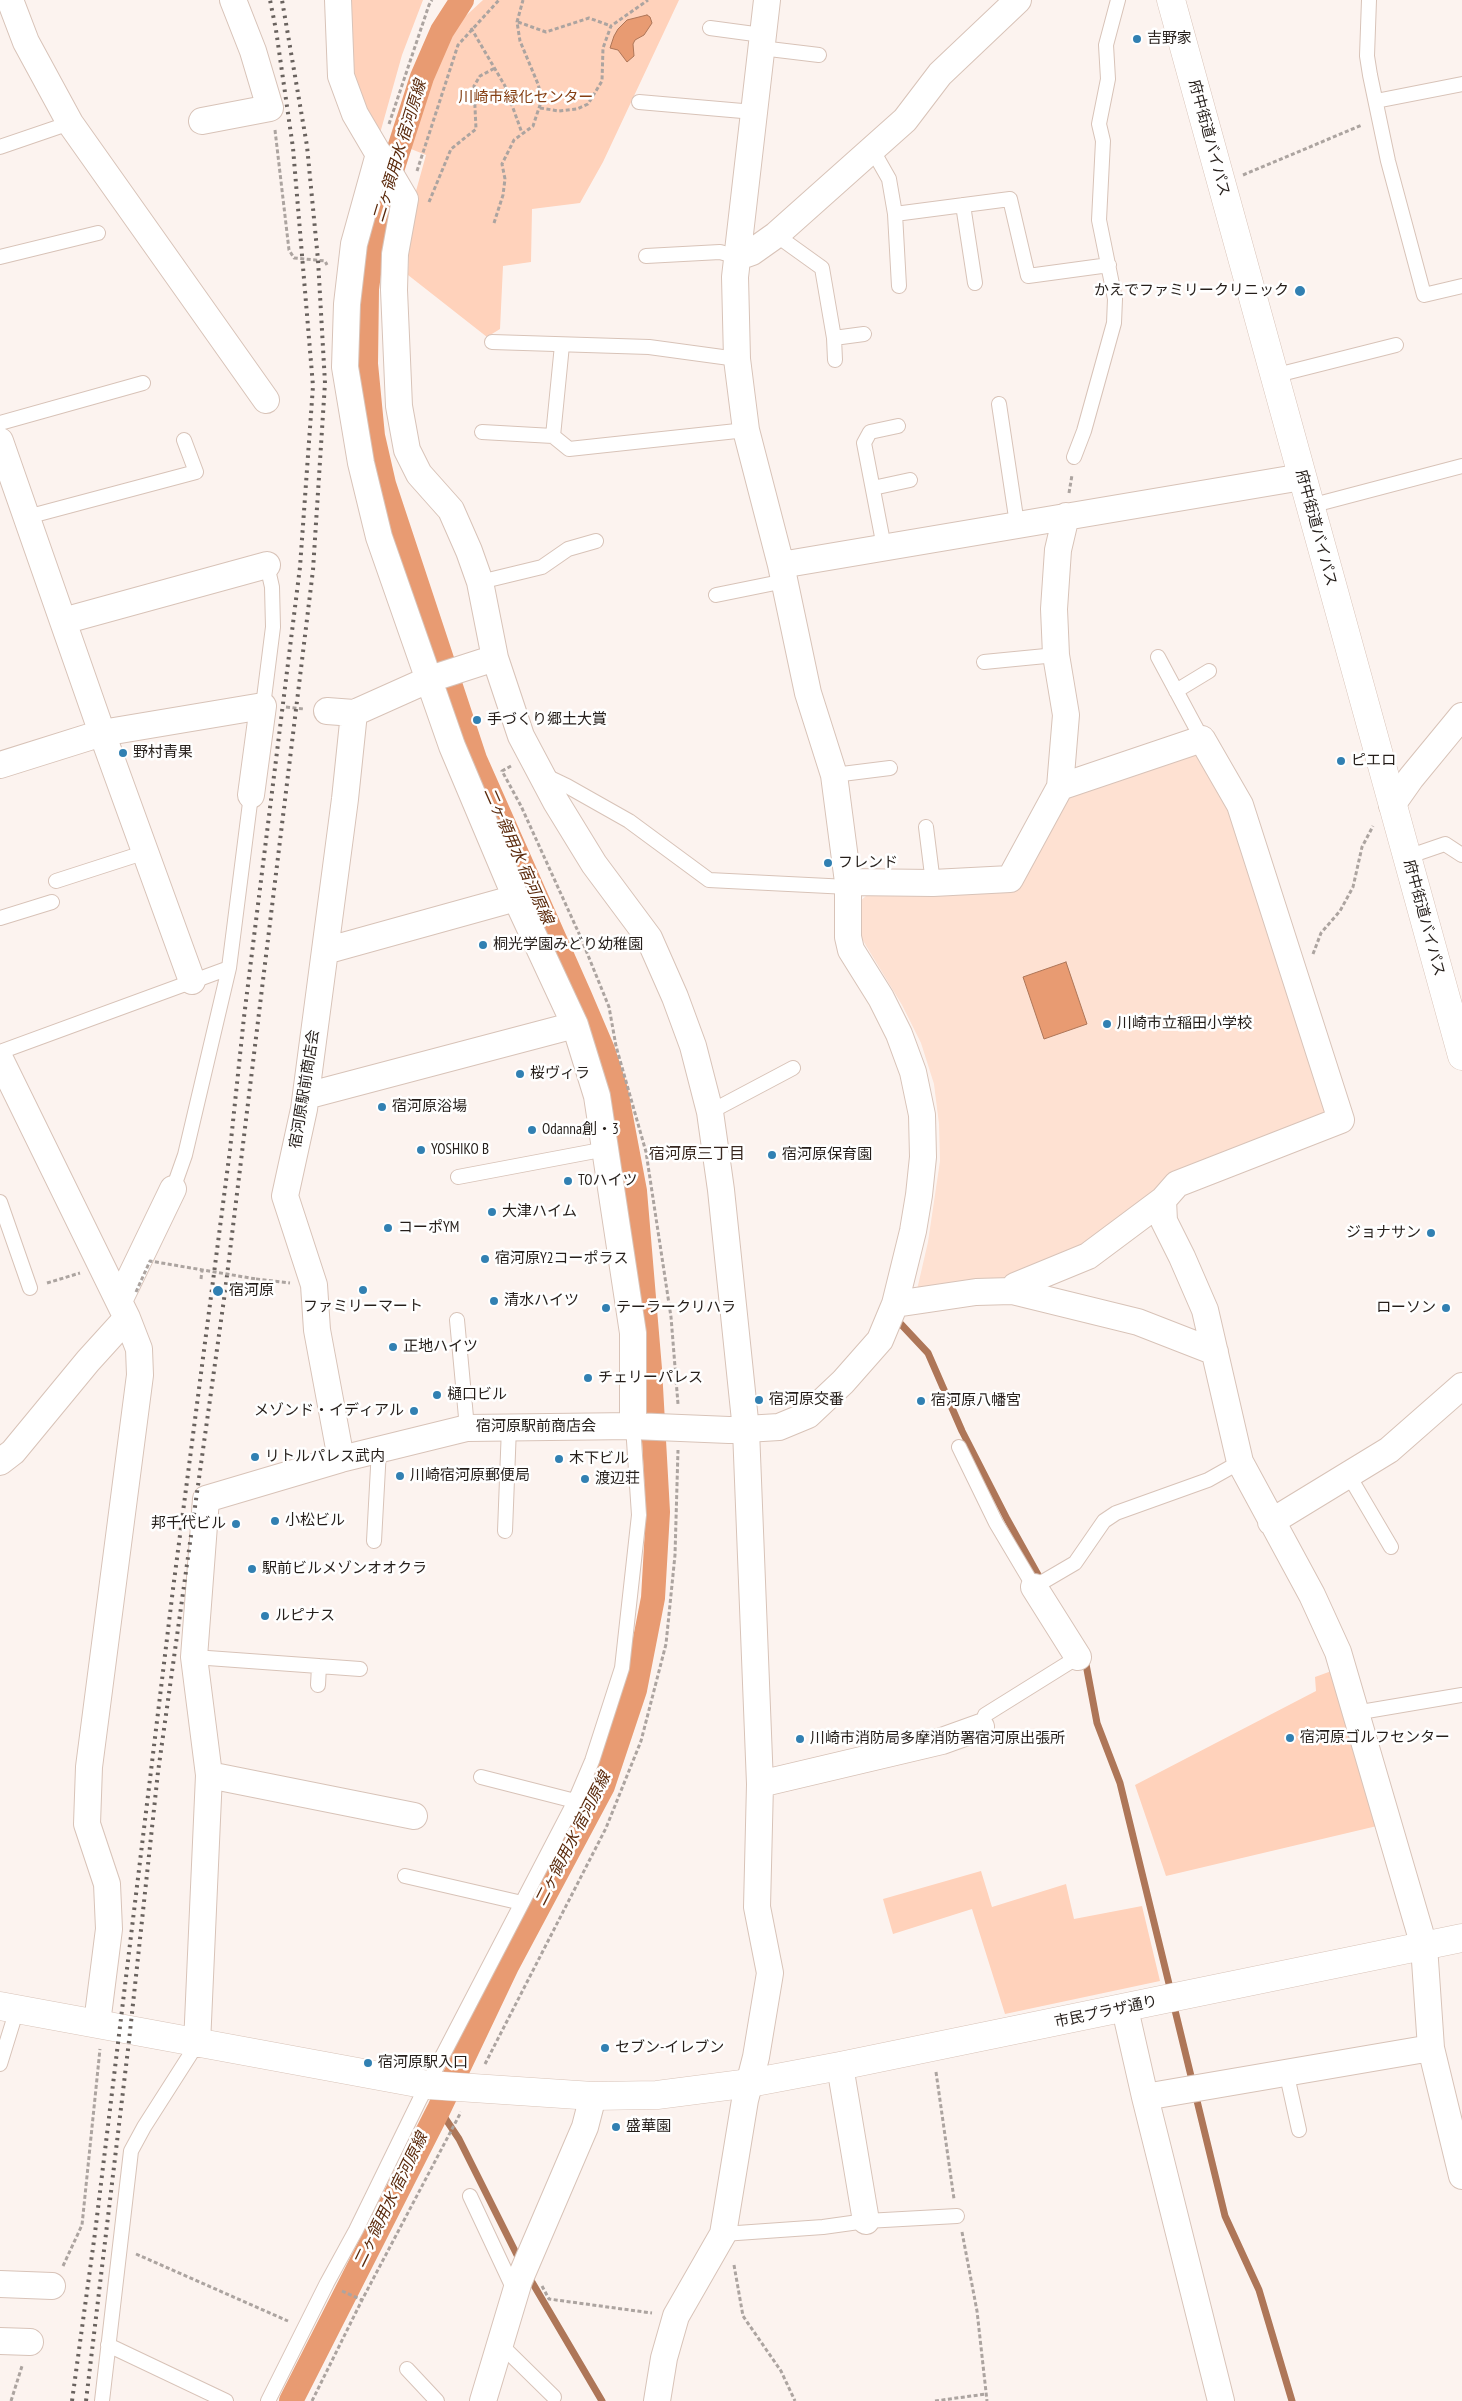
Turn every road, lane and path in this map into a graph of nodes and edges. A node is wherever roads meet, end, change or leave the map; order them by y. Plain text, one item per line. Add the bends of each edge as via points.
1 (233, 0) edge
2 (338, 0) edge
3 (432, 0) edge
4 (499, 0) edge
5 (523, 0) edge
6 (648, 0) edge
7 (767, 0) edge
8 (1018, 0) edge
9 (1118, 0) edge
10 (1170, 0) edge
11 (1370, 0) edge
12 (6, 13) edge
13 (517, 22) junction
14 (611, 26) junction
15 (471, 28) junction
16 (710, 28) dead end
17 (762, 42) junction
18 (819, 55) dead end
19 (495, 68) junction
20 (1462, 84) edge
21 (1376, 101) junction
22 (640, 102) dead end
23 (270, 108) junction
24 (540, 108) junction
25 (754, 112) junction
26 (1380, 118) junction
27 (202, 121) dead end
28 (70, 124) junction
29 (522, 133) junction
30 (0, 147) edge
31 (872, 149) junction
32 (380, 156) junction
33 (1236, 178) dead end
34 (410, 199) junction
35 (963, 205) junction
36 (895, 214) junction
37 (494, 223) dead end
38 (98, 233) dead end
39 (776, 235) junction
40 (646, 256) dead end
41 (738, 256) junction
42 (0, 257) edge
43 (1109, 265) junction
44 (330, 270) dead end
45 (975, 284) dead end
46 (899, 286) dead end
47 (1462, 286) edge
48 (864, 334) dead end
49 (834, 338) junction
50 (492, 342) dead end
51 (1396, 344) dead end
52 (562, 345) junction
53 (736, 359) junction
54 (835, 360) dead end
55 (1273, 376) junction
56 (143, 382) dead end
57 (266, 400) dead end
58 (999, 404) dead end
59 (0, 423) edge
60 (898, 426) dead end
61 (746, 430) junction
62 (482, 432) dead end
63 (552, 436) junction
64 (184, 440) dead end
65 (1074, 457) joint
66 (3, 458) edge
67 (1462, 466) edge
68 (1302, 477) junction
69 (910, 480) dead end
70 (873, 488) junction
71 (1310, 506) junction
72 (1066, 516) junction
73 (27, 517) junction
74 (1017, 524) junction
75 (596, 541) dead end
76 (884, 547) junction
77 (267, 564) joint
78 (783, 573) junction
79 (480, 582) junction
80 (716, 596) dead end
81 (63, 621) junction
82 (1056, 655) junction
83 (1158, 657) dead end
84 (487, 661) junction
85 (984, 662) dead end
86 (1209, 672) dead end
87 (434, 678) junction
88 (1176, 691) junction
89 (262, 706) junction
90 (327, 711) dead end
91 (354, 714) junction
92 (1462, 716) edge
93 (102, 733) junction
94 (1202, 739) junction
95 (0, 765) edge
96 (890, 768) dead end
97 (541, 773) junction
98 (834, 775) junction
99 (1060, 787) junction
100 (251, 795) joint
101 (1384, 813) junction
102 (926, 827) dead end
103 (146, 852) junction
104 (1462, 856) edge
105 (1407, 857) junction
106 (56, 882) dead end
107 (933, 883) junction
108 (848, 885) junction
109 (516, 898) junction
110 (52, 902) dead end
111 (0, 918) edge
112 (581, 938) dead end
113 (574, 941) dead end
114 (325, 951) junction
115 (229, 968) junction
116 (192, 981) junction
117 (1300, 987) junction
118 (574, 1025) junction
119 (0, 1052) edge
120 (1462, 1056) edge
121 (0, 1059) edge
122 (793, 1068) dead end
123 (306, 1096) junction
124 (710, 1112) junction
125 (606, 1149) junction
126 (458, 1177) dead end
127 (173, 1189) joint
128 (1162, 1200) junction
129 (2, 1210) edge
130 (102, 1267) junction
131 (202, 1270) junction
132 (201, 1279) dead end
133 (295, 1284) dead end
134 (30, 1288) joint
135 (1012, 1291) junction
136 (127, 1304) junction
137 (895, 1304) junction
138 (457, 1320) dead end
139 (1215, 1352) junction
140 (1462, 1386) edge
141 (509, 1427) junction
142 (647, 1427) junction
143 (466, 1428) junction
144 (746, 1430) junction
145 (959, 1447) dead end
146 (378, 1449) junction
147 (341, 1459) junction
148 (0, 1462) edge
149 (1240, 1462) junction
150 (1348, 1474) junction
151 (1271, 1522) junction
152 (506, 1531) dead end
153 (374, 1540) dead end
154 (1391, 1547) dead end
155 (1034, 1587) junction
156 (194, 1657) junction
157 (1078, 1657) joint
158 (320, 1666) junction
159 (360, 1669) dead end
160 (318, 1684) dead end
161 (1462, 1694) edge
162 (1355, 1713) junction
163 (981, 1727) joint
164 (209, 1775) junction
165 (481, 1777) dead end
166 (760, 1784) junction
167 (575, 1801) junction
168 (414, 1816) dead end
169 (405, 1876) dead end
170 (522, 1903) junction
171 (1462, 1938) edge
172 (1424, 1946) junction
173 (9, 2007) edge
174 (1125, 2009) junction
175 (99, 2032) junction
176 (197, 2044) junction
177 (1431, 2048) junction
178 (0, 2064) edge
179 (840, 2066) junction
180 (1286, 2071) junction
181 (750, 2083) junction
182 (441, 2086) junction
183 (593, 2096) junction
184 (1145, 2097) junction
185 (458, 2118) dead end
186 (1299, 2130) dead end
187 (1462, 2176) edge
188 (470, 2196) dead end
189 (956, 2216) dead end
190 (866, 2221) junction
191 (723, 2234) junction
192 (120, 2247) junction
193 (522, 2274) junction
194 (0, 2284) edge
195 (52, 2286) joint
196 (336, 2288) dead end
197 (362, 2300) junction
198 (676, 2316) junction
199 (305, 2329) junction
200 (0, 2341) edge
201 (30, 2342) joint
202 (500, 2344) junction
203 (108, 2345) junction
204 (407, 2369) dead end
205 (554, 2397) dead end
206 (658, 2400) edge
207 (12, 2401) edge
208 (102, 2401) edge
209 (226, 2401) edge
210 (268, 2401) edge
211 (312, 2401) edge
212 (437, 2401) edge
213 (483, 2401) edge
214 (795, 2401) edge
215 (935, 2401) edge
216 (987, 2401) edge
217 (1221, 2401) edge

1 - 23 street
2 - 32 street via 341,76 355,114
3 - 32 path
4 - 15 path
5 - 13 path
6 - 14 path
7 - 17 street, 宿河原駅前商店会
8 - 31 street via 940,74 905,120
9 - 43 lane via 1106,45 1108,79 1099,124 1103,141 1098,220
10 - 55 street, 府中街道バイパス
11 - 21 lane via 1367,56
12 - 28 street via 26,42
13 - 14 path via 546,32 589,18
13 - 24 path via 520,41 538,84 542,99
14 - 24 path via 604,48 602,81 588,104 559,111
15 - 19 path
15 - 34 path via 458,45
16 - 17 lane
17 - 18 lane
17 - 25 street, 宿河原駅前商店会
19 - 29 path
19 - 34 path via 480,76 474,86 476,129 450,149
20 - 21 lane
21 - 26 lane
22 - 25 lane
23 - 27 street
23 - 44 path via 275,122 289,250 294,258 325,262
24 - 29 path via 533,126
25 - 41 street, 宿河原駅前商店会
26 - 33 path
26 - 47 lane via 1388,161 1424,295
28 - 30 lane
28 - 57 street
29 - 37 path via 514,140 502,164 505,179 503,195
31 - 36 lane via 889,179
31 - 39 street
32 - 34 street
32 - 87 street via 354,244 347,304 345,367 360,462 379,537 399,598
34 - 79 street via 395,254 394,290 399,406 407,450 419,474 451,510
35 - 36 lane
35 - 43 lane via 1010,199 1028,276
35 - 45 lane
36 - 46 lane
38 - 42 lane
39 - 41 street via 752,252
39 - 49 lane via 822,268
40 - 41 lane via 720,252
41 - 53 street, 宿河原駅前商店会 via 735,278
43 - 65 lane via 1115,299 1114,323
48 - 49 lane
49 - 54 lane
50 - 52 lane
51 - 55 lane
52 - 53 lane via 649,347
52 - 63 lane
53 - 61 street, 宿河原駅前商店会
55 - 68 street, 府中街道バイパス
56 - 59 lane
58 - 74 lane
60 - 70 lane via 870,432 864,442
61 - 63 lane via 569,449
61 - 78 street, 宿河原駅前商店会
62 - 63 lane
64 - 73 lane via 196,472
65 - 72 path
66 - 73 street
67 - 71 lane
68 - 71 street, 府中街道バイパス
68 - 72 street
69 - 70 lane
70 - 76 lane
71 - 101 street, 府中街道バイパス
72 - 74 street
72 - 82 street via 1058,550 1054,609
73 - 81 street
74 - 76 street
75 - 79 lane via 568,550 542,567
76 - 78 street
77 - 81 street
77 - 89 lane via 272,587 273,627
78 - 80 lane
78 - 98 street, 宿河原駅前商店会 via 808,693
79 - 84 street
81 - 93 street
82 - 85 lane
82 - 99 street via 1066,715
83 - 88 lane
84 - 87 street
84 - 97 street
86 - 88 lane
87 - 91 street
87 - 109 street via 452,746
88 - 94 lane
89 - 93 street
89 - 100 street
90 - 91 street
91 - 114 street, 宿河原駅前商店会 via 346,800
92 - 101 street
93 - 95 street
93 - 103 street
94 - 99 street
94 - 117 street via 1240,805
96 - 98 lane
97 - 108 lane via 629,821 709,880
97 - 124 street via 594,864 649,938 693,1046
98 - 108 street, 宿河原駅前商店会
99 - 107 street via 1010,879
100 - 115 lane
101 - 105 street, 府中街道バイパス
101 - 117 path via 1362,847 1353,888 1340,911 1321,933
102 - 107 lane
103 - 106 lane
103 - 116 street
104 - 105 lane via 1445,844
105 - 120 street, 府中街道バイパス
107 - 108 street
108 - 137 street, 宿河原駅前商店会 via 851,950 881,998 898,1034 913,1072 922,1115 923,1157 919,1195
109 - 114 street
109 - 118 street
110 - 111 lane
112 - 113 path
114 - 123 street, 宿河原駅前商店会
115 - 116 lane
115 - 127 lane via 185,1155
116 - 119 lane
117 - 128 street via 1342,1120 1177,1184
118 - 123 street
118 - 125 street via 597,1096
121 - 130 street
122 - 124 lane
123 - 147 street, 宿河原駅前商店会 via 285,1196 314,1285 317,1330
124 - 144 street
125 - 126 lane
125 - 142 street
127 - 136 street
128 - 135 street via 1088,1256 1015,1286
128 - 139 street via 1164,1222 1205,1310
129 - 134 lane
130 - 134 path
130 - 136 street
131 - 132 path
131 - 133 path, bridge
131 - 136 path, bridge via 150,1261
135 - 137 street via 976,1292
135 - 139 street via 1138,1322
136 - 148 street via 88,1361
136 - 175 street via 140,1349 140,1375 89,1767 87,1824 107,1884 109,1930
137 - 144 street, 宿河原駅前商店会 via 880,1340 808,1415 779,1427
138 - 143 lane
139 - 149 street
140 - 150 street via 1388,1450
141 - 142 street, 宿河原駅前商店会
141 - 143 street, 宿河原駅前商店会
141 - 152 lane
142 - 144 street, 宿河原駅前商店会
142 - 167 lane via 622,1668 592,1761
143 - 146 street, 宿河原駅前商店会
144 - 166 street
145 - 155 lane via 996,1523
146 - 147 street, 宿河原駅前商店会
146 - 153 lane
147 - 156 street, 宿河原駅前商店会 via 206,1499
149 - 151 street
149 - 155 lane via 1208,1480 1116,1513 1104,1521 1075,1563
150 - 151 street
150 - 154 lane
151 - 162 street via 1312,1594 1338,1652
155 - 157 street
156 - 158 lane
156 - 164 street
157 - 163 lane via 985,1715
158 - 159 lane
158 - 160 lane
161 - 162 lane
162 - 172 street
163 - 166 street via 942,1741
164 - 168 street
164 - 176 street
165 - 167 lane
166 - 181 street via 757,1907 770,1973
167 - 170 lane
169 - 170 lane
170 - 182 lane
171 - 172 street, 市民プラザ通り
172 - 174 street, 市民プラザ通り
172 - 177 street
173 - 175 street, 市民プラザ通り
173 - 178 lane
174 - 179 street, 市民プラザ通り
174 - 184 street
175 - 176 street, 市民プラザ通り
175 - 195 path via 82,2225
176 - 182 street, 市民プラザ通り
176 - 192 lane via 131,2151
177 - 180 street
177 - 187 street
179 - 181 street, 市民プラザ通り
179 - 190 street
180 - 184 street
180 - 186 lane
181 - 183 street, 市民プラザ通り via 657,2095
181 - 191 street
182 - 183 street, 市民プラザ通り
182 - 199 lane
183 - 193 street via 585,2127
184 - 217 street
185 - 197 path
188 - 193 lane
189 - 190 lane
190 - 191 lane
191 - 198 street
191 - 214 path via 732,2254 743,2316 781,2372
192 - 199 path
192 - 203 lane
193 - 198 path via 549,2299
193 - 202 street
194 - 195 street
196 - 197 path
197 - 211 path
198 - 206 street via 664,2358
199 - 210 lane
200 - 201 street
201 - 207 path
202 - 205 lane
202 - 213 street
203 - 208 lane
203 - 209 lane
204 - 212 lane
215 - 216 path via 986,2394

